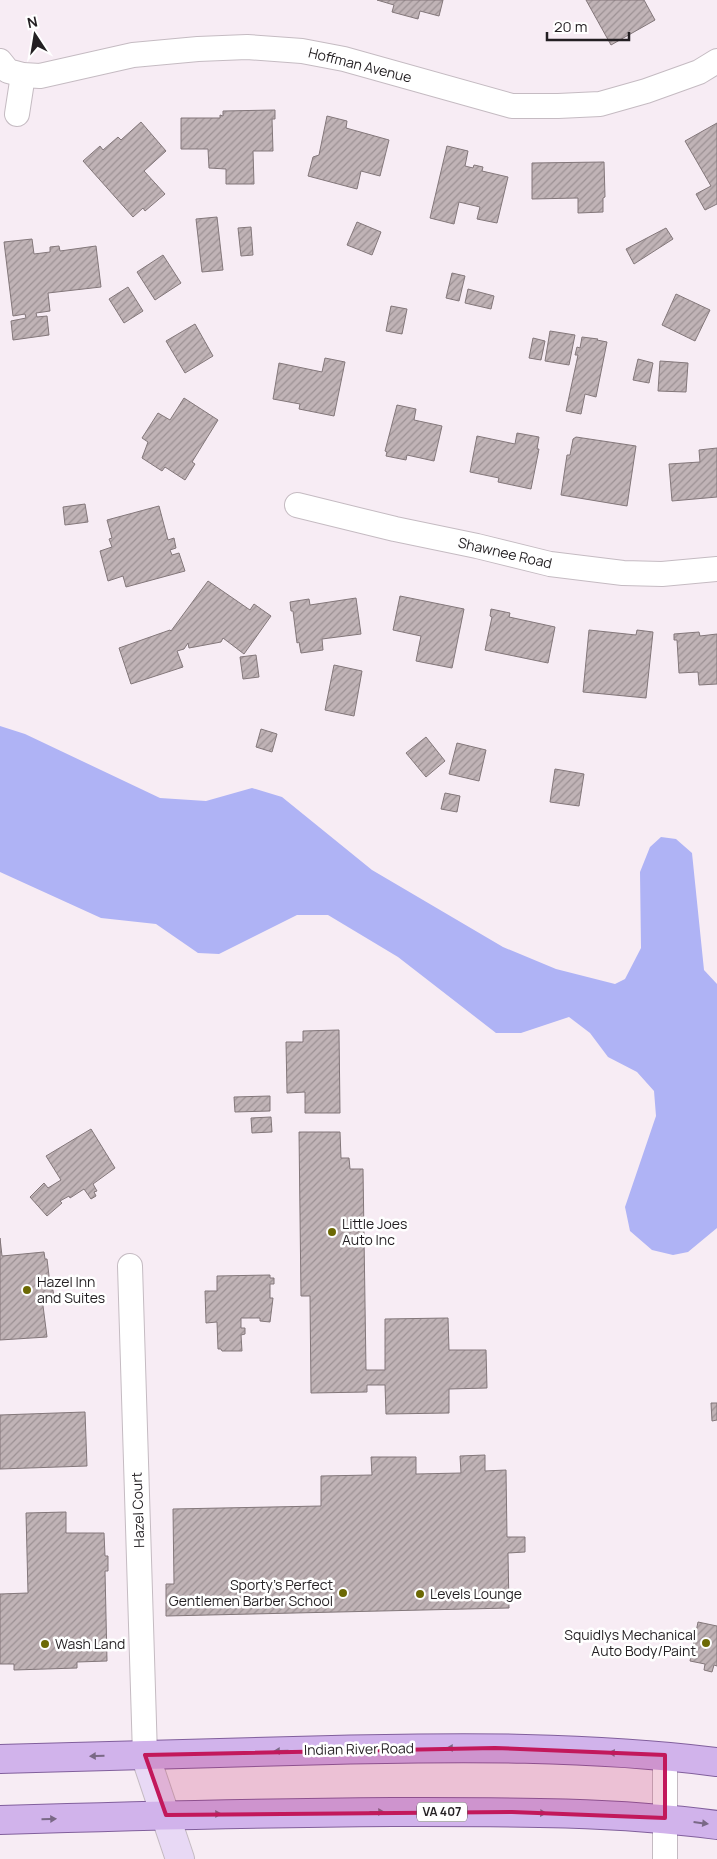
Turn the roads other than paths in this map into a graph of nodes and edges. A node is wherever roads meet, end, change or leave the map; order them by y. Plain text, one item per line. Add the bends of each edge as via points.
1 (0, 61) edge
2 (717, 62) edge
3 (23, 75) junction
4 (17, 114) dead end
5 (297, 505) dead end
6 (717, 569) edge
7 (130, 1266) dead end
8 (145, 1755) junction
9 (665, 1755) junction
10 (0, 1759) edge
11 (717, 1762) edge
12 (166, 1815) junction
13 (665, 1818) junction
14 (0, 1820) edge
15 (717, 1825) edge
16 (180, 1859) edge
17 (665, 1859) edge

1 - 3 street via 8,71
2 - 3 street, Hoffman Avenue via 699,72 600,104 558,106 512,106 302,50 198,49 133,55 40,76
3 - 4 street
5 - 6 street, Shawnee Road via 550,564 623,574
7 - 8 street, Hazel Court
9 -> 8 main road, Indian River Road via 495,1748
8 -> 10 main road, Indian River Road
8 - 12 street
9 - 11 main road, Indian River Road
9 - 13 street
12 -> 13 main road, VA 407 via 512,1812
14 -> 12 main road, VA 407
12 - 16 street
13 -> 15 main road, VA 407
13 - 17 street

